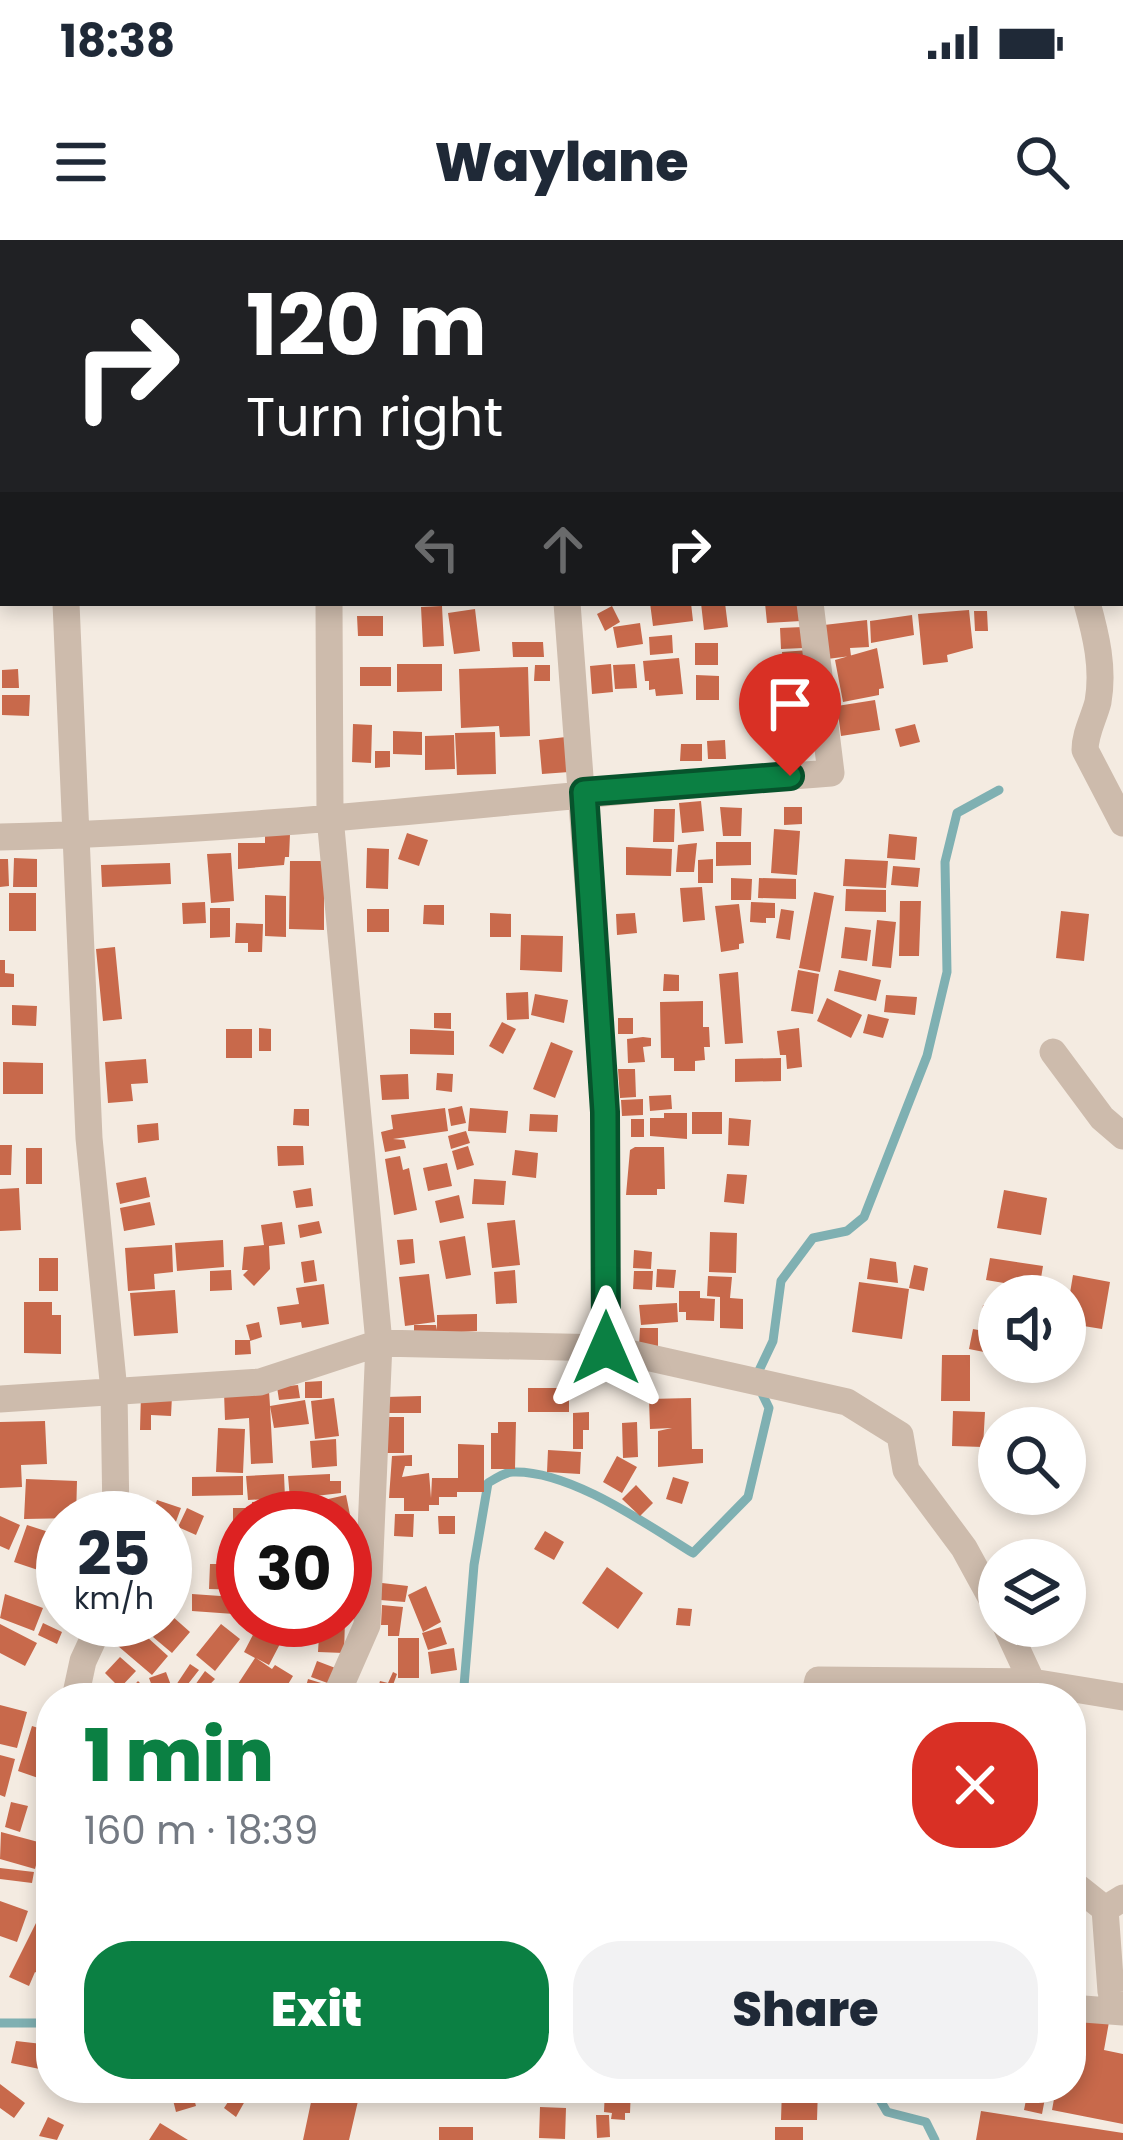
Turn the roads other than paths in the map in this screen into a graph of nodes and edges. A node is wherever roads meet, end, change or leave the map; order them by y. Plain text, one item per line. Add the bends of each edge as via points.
1 (66, 606) edge
2 (329, 606) edge
3 (567, 606) edge
4 (810, 606) edge
5 (1088, 606) edge
6 (584, 792) junction
7 (330, 817) junction
8 (1123, 823) edge
9 (75, 835) junction
10 (0, 836) edge
11 (1053, 1052) dead end
12 (1123, 1136) edge
13 (379, 1343) junction
14 (606, 1348) junction
15 (114, 1391) junction
16 (0, 1399) edge
17 (116, 1491) edge
18 (978, 1574) edge
19 (89, 1647) edge
20 (1016, 1647) edge
21 (78, 1683) edge
22 (342, 1683) edge
23 (817, 1683) edge
24 (883, 1683) edge
25 (1032, 1683) edge
26 (1086, 1694) edge
27 (1123, 1697) edge
28 (1086, 1890) edge
29 (1114, 1904) edge
30 (1086, 2008) edge
31 (1123, 2009) edge

1 - 9 street
2 - 7 street
3 - 6 street
4 - 6 street via 831,772
5 - 8 street via 1100,664 1085,750
6 - 7 street
6 - 14 street via 605,1112
7 - 9 street
7 - 13 street
9 - 10 street
9 - 15 street via 88,1138
11 - 12 street
13 - 14 street
13 - 15 street via 260,1382
13 - 22 street via 367,1625
14 - 18 street via 847,1402 900,1435 906,1470
15 - 16 street
15 - 17 street
19 - 21 street
20 - 25 street
23 - 24 street
26 - 27 street
28 - 29 street
29 - 31 street via 1111,1992
30 - 31 street

